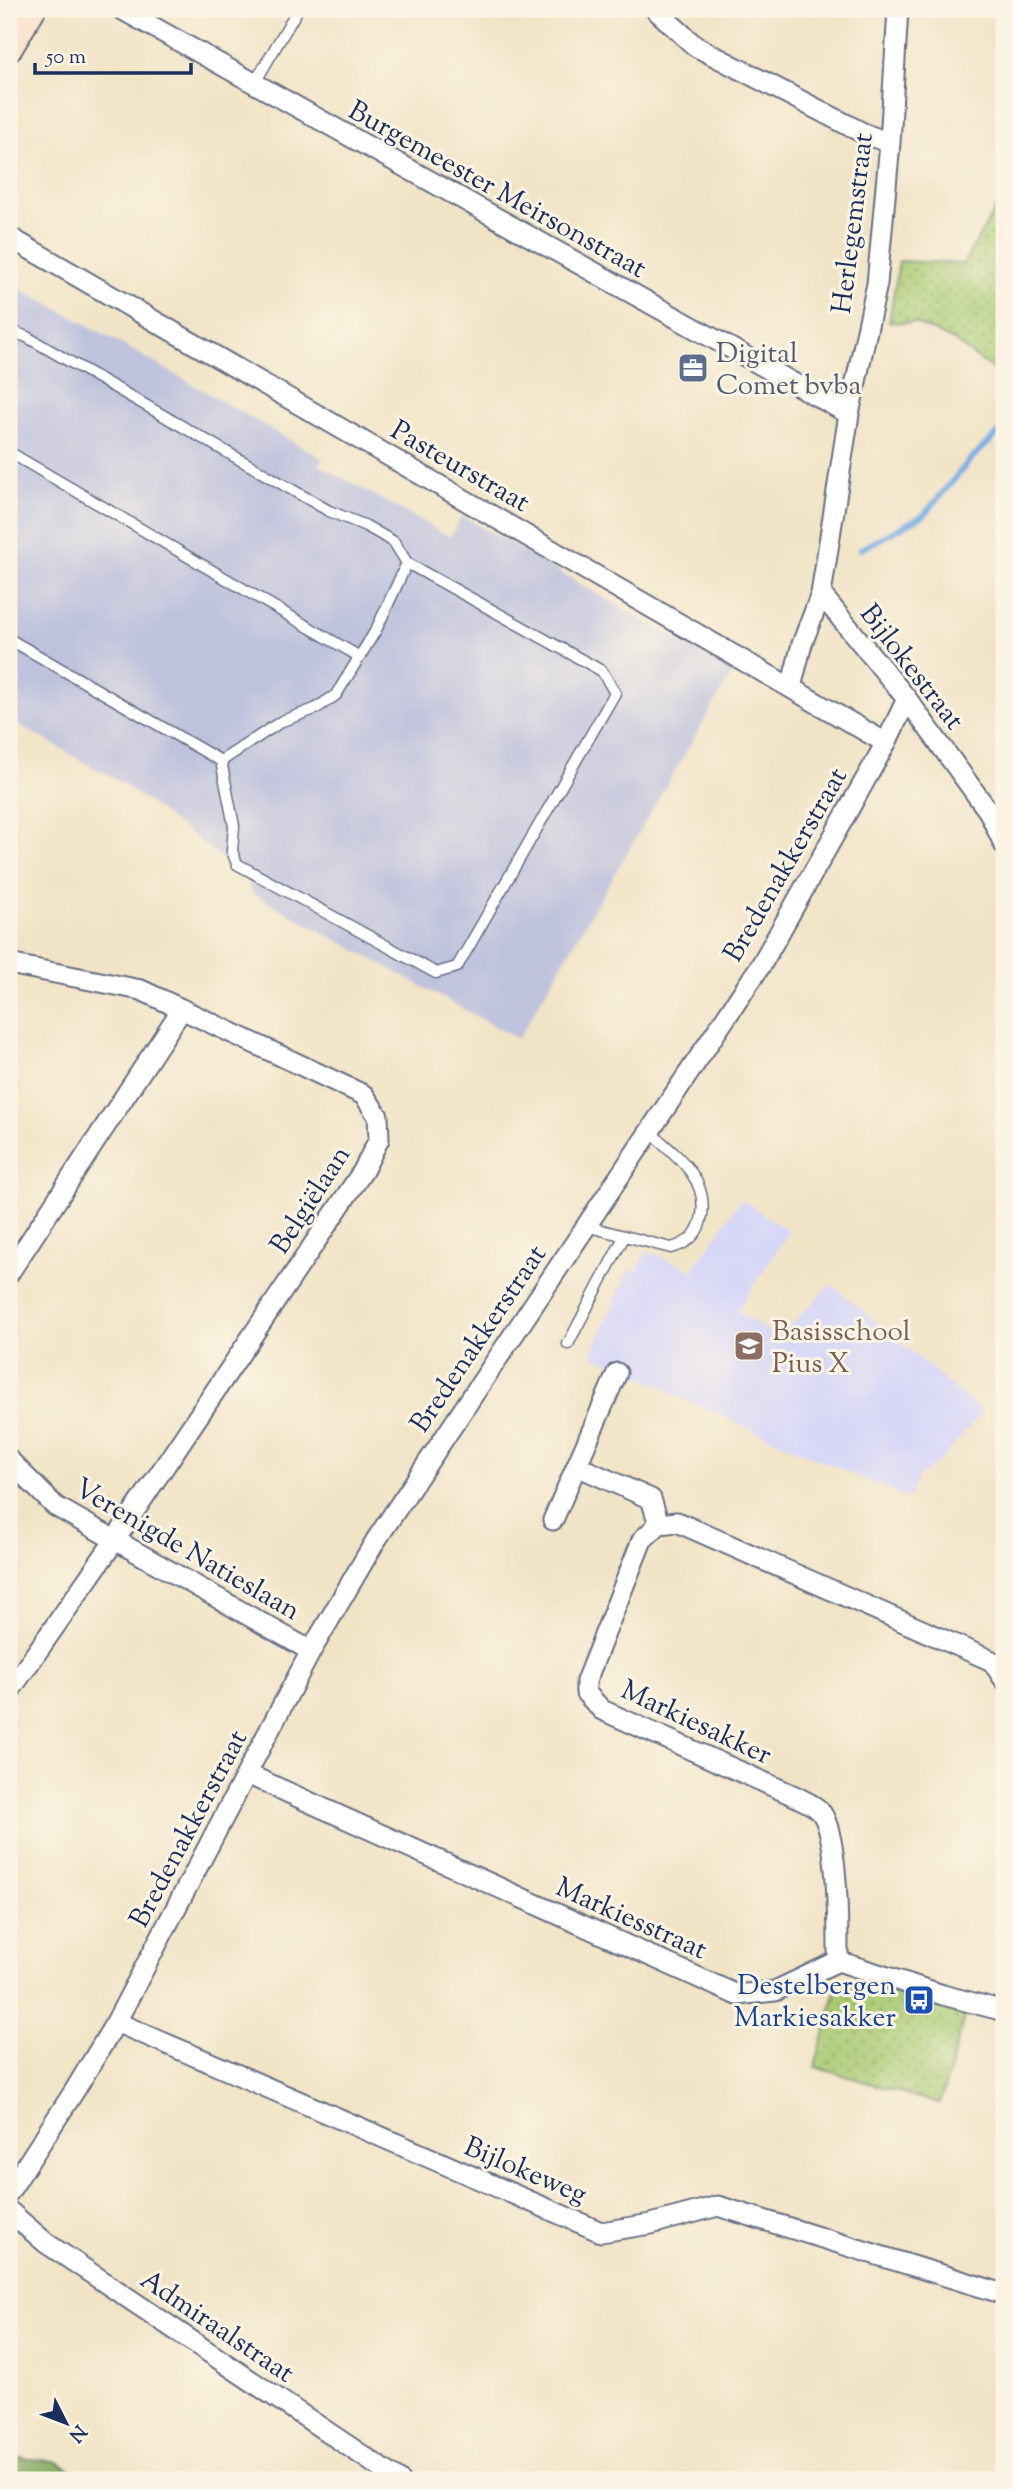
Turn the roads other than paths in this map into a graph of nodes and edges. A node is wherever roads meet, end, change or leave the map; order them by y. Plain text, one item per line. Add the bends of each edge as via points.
1 (32, 9) edge
2 (121, 9) edge
3 (298, 9) edge
4 (655, 9) edge
5 (898, 9) edge
6 (9, 48) edge
7 (254, 84) junction
8 (890, 143) junction
9 (9, 237) edge
10 (9, 330) edge
11 (849, 414) junction
12 (9, 452) edge
13 (407, 563) junction
14 (821, 594) junction
15 (9, 639) edge
16 (360, 657) junction
17 (791, 687) junction
18 (906, 699) junction
19 (886, 743) junction
20 (221, 761) junction
21 (1004, 844) edge
22 (9, 964) edge
23 (182, 1009) junction
24 (649, 1131) junction
25 (586, 1226) junction
26 (624, 1237) junction
27 (9, 1273) edge
28 (568, 1344) dead end
29 (617, 1373) dead end
30 (9, 1460) edge
31 (577, 1466) junction
32 (553, 1520) dead end
33 (659, 1524) junction
34 (115, 1539) junction
35 (311, 1651) junction
36 (1004, 1679) edge
37 (9, 1692) edge
38 (247, 1774) junction
39 (838, 1961) junction
40 (1004, 2011) edge
41 (116, 2022) junction
42 (9, 2192) edge
43 (12, 2219) edge
44 (1004, 2294) edge
45 (399, 2480) edge

1 - 6 main road
2 - 7 street, Burgemeester Meirsonstraat
3 - 7 lane
4 - 8 street via 695,46
5 - 8 street, Herlegemstraat
7 - 11 street, Burgemeester Meirsonstraat
8 - 11 street, Herlegemstraat via 877,285
9 - 17 street, Pasteurstraat
10 - 13 lane via 329,511 394,542
11 - 14 street, Herlegemstraat
12 - 16 lane
13 - 16 lane
13 - 20 lane via 602,671 615,693 457,967 436,973 237,864
14 - 17 street, Herlegemstraat
14 - 18 street, Bijlokestraat
15 - 20 lane
16 - 20 lane via 335,695 315,709 282,721
17 - 19 street, Pasteurstraat
18 - 19 street, Bredenakkerstraat
18 - 21 street, Bijlokestraat via 989,813
19 - 24 street, Bredenakkerstraat via 761,965
22 - 23 street, Belgiëlaan via 141,990
23 - 27 street
23 - 34 street, Belgiëlaan via 364,1095 378,1116 379,1139 363,1171
24 - 25 street, Bredenakkerstraat
24 - 26 lane via 694,1175 703,1213 698,1231 683,1245 671,1248
25 - 26 lane
25 - 35 street, Bredenakkerstraat via 376,1540
26 - 28 lane
29 - 31 street
30 - 34 street, Verenigde Natieslaan via 55,1506
31 - 32 street
31 - 33 street via 651,1499
33 - 36 street via 677,1522 890,1615 992,1661
33 - 39 street, Markiesakker via 642,1540 586,1681 586,1693 602,1710 820,1810 830,1831
34 - 35 street, Verenigde Natieslaan
34 - 37 street, Belgiëlaan
35 - 38 street, Bredenakkerstraat
38 - 39 street, Markiesstraat via 737,1995 775,1991
38 - 41 street, Bredenakkerstraat
39 - 40 street
41 - 42 street
41 - 44 street, Bijlokeweg via 601,2232 718,2206
43 - 45 street, Admiraalstraat

